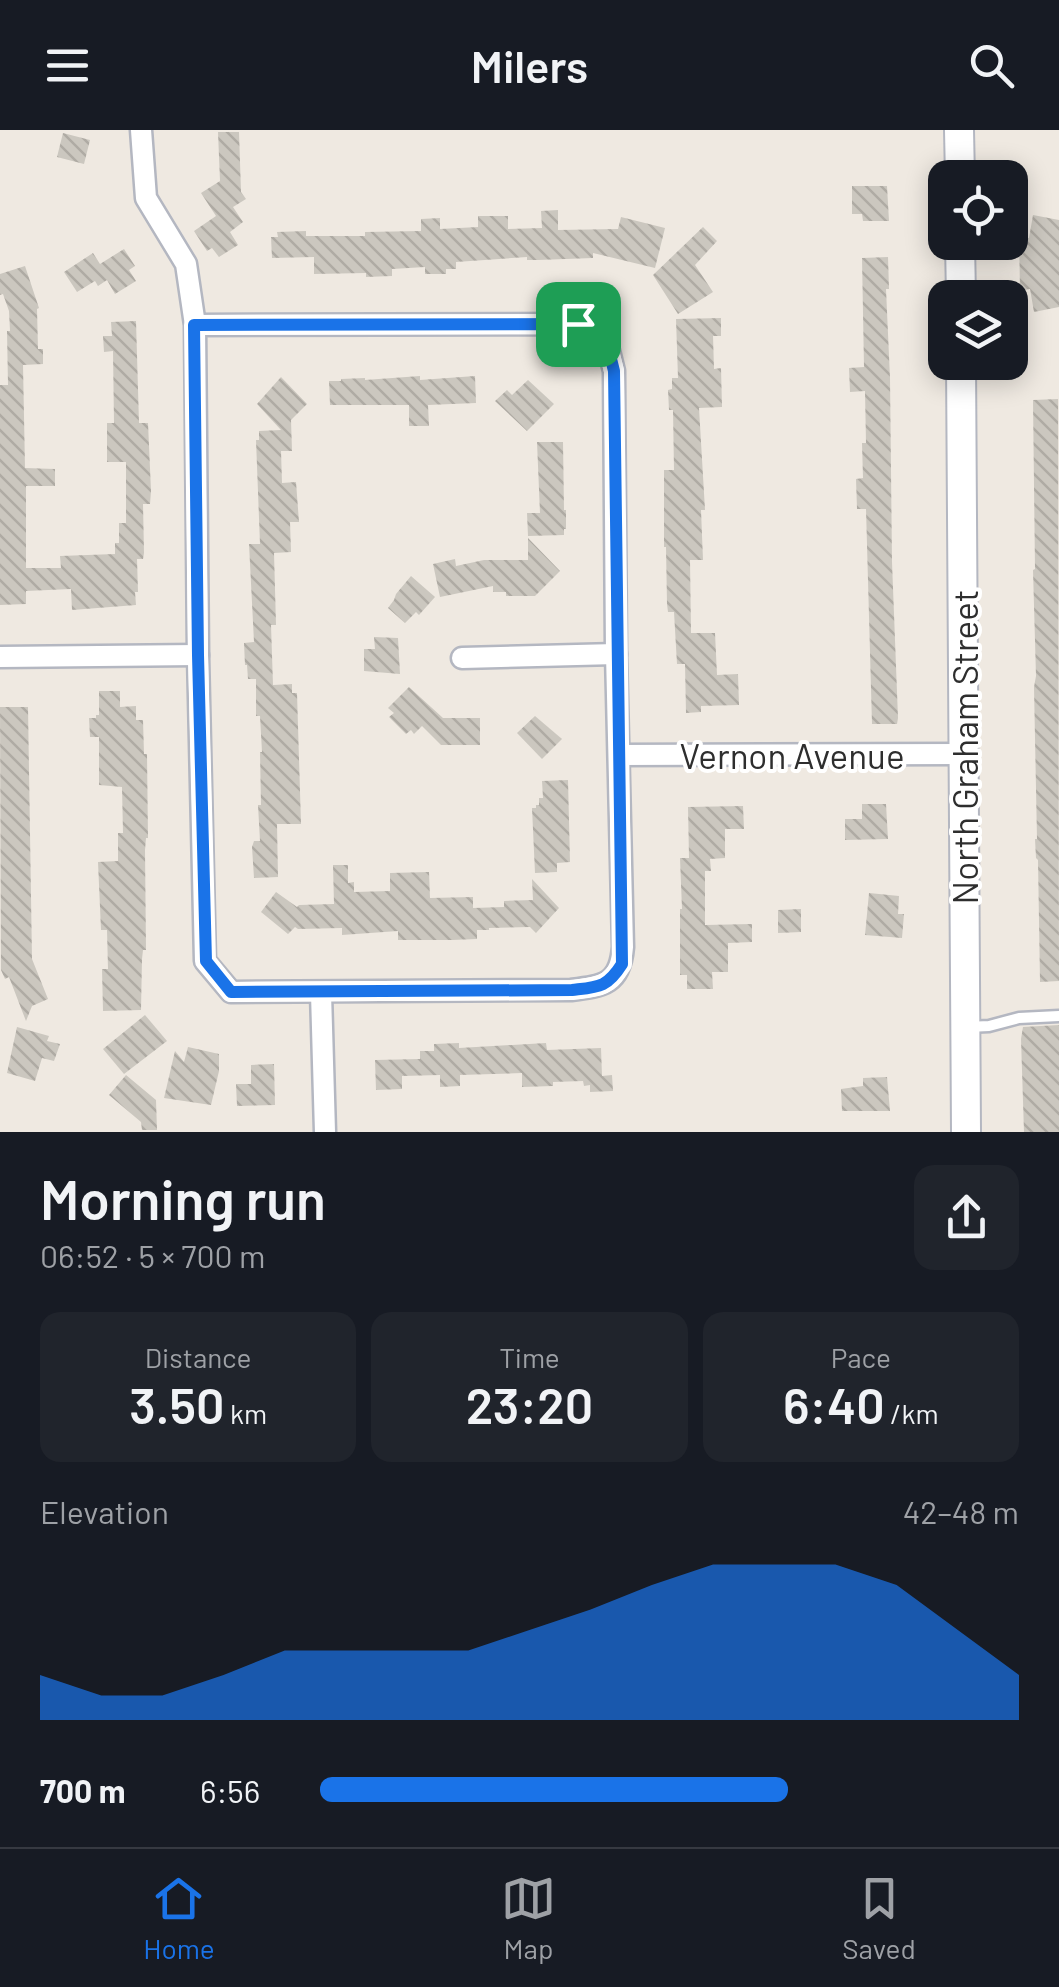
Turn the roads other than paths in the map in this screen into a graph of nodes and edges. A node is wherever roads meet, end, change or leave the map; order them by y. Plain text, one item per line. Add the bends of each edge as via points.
1 (141, 130) edge
2 (960, 130) edge
3 (960, 160) edge
4 (194, 325) junction
5 (961, 380) edge
6 (616, 654) junction
7 (198, 655) junction
8 (0, 657) edge
9 (462, 658) dead end
10 (964, 754) junction
11 (619, 755) junction
12 (321, 993) junction
13 (1059, 1016) edge
14 (966, 1026) junction
15 (325, 1132) edge
16 (966, 1132) edge

1 - 4 street via 146,198 186,264
2 - 3 main road
4 - 6 street via 578,324 605,335 614,371
4 - 7 street
5 - 10 main road, North Graham Street
6 - 9 street
6 - 11 street
7 - 8 street
7 - 12 street via 206,961 231,992
10 - 11 street, Vernon Avenue
10 - 14 main road, North Graham Street
11 - 12 street via 622,964 612,979 572,990
12 - 15 street
13 - 14 lane
14 - 16 main road, North Graham Street

